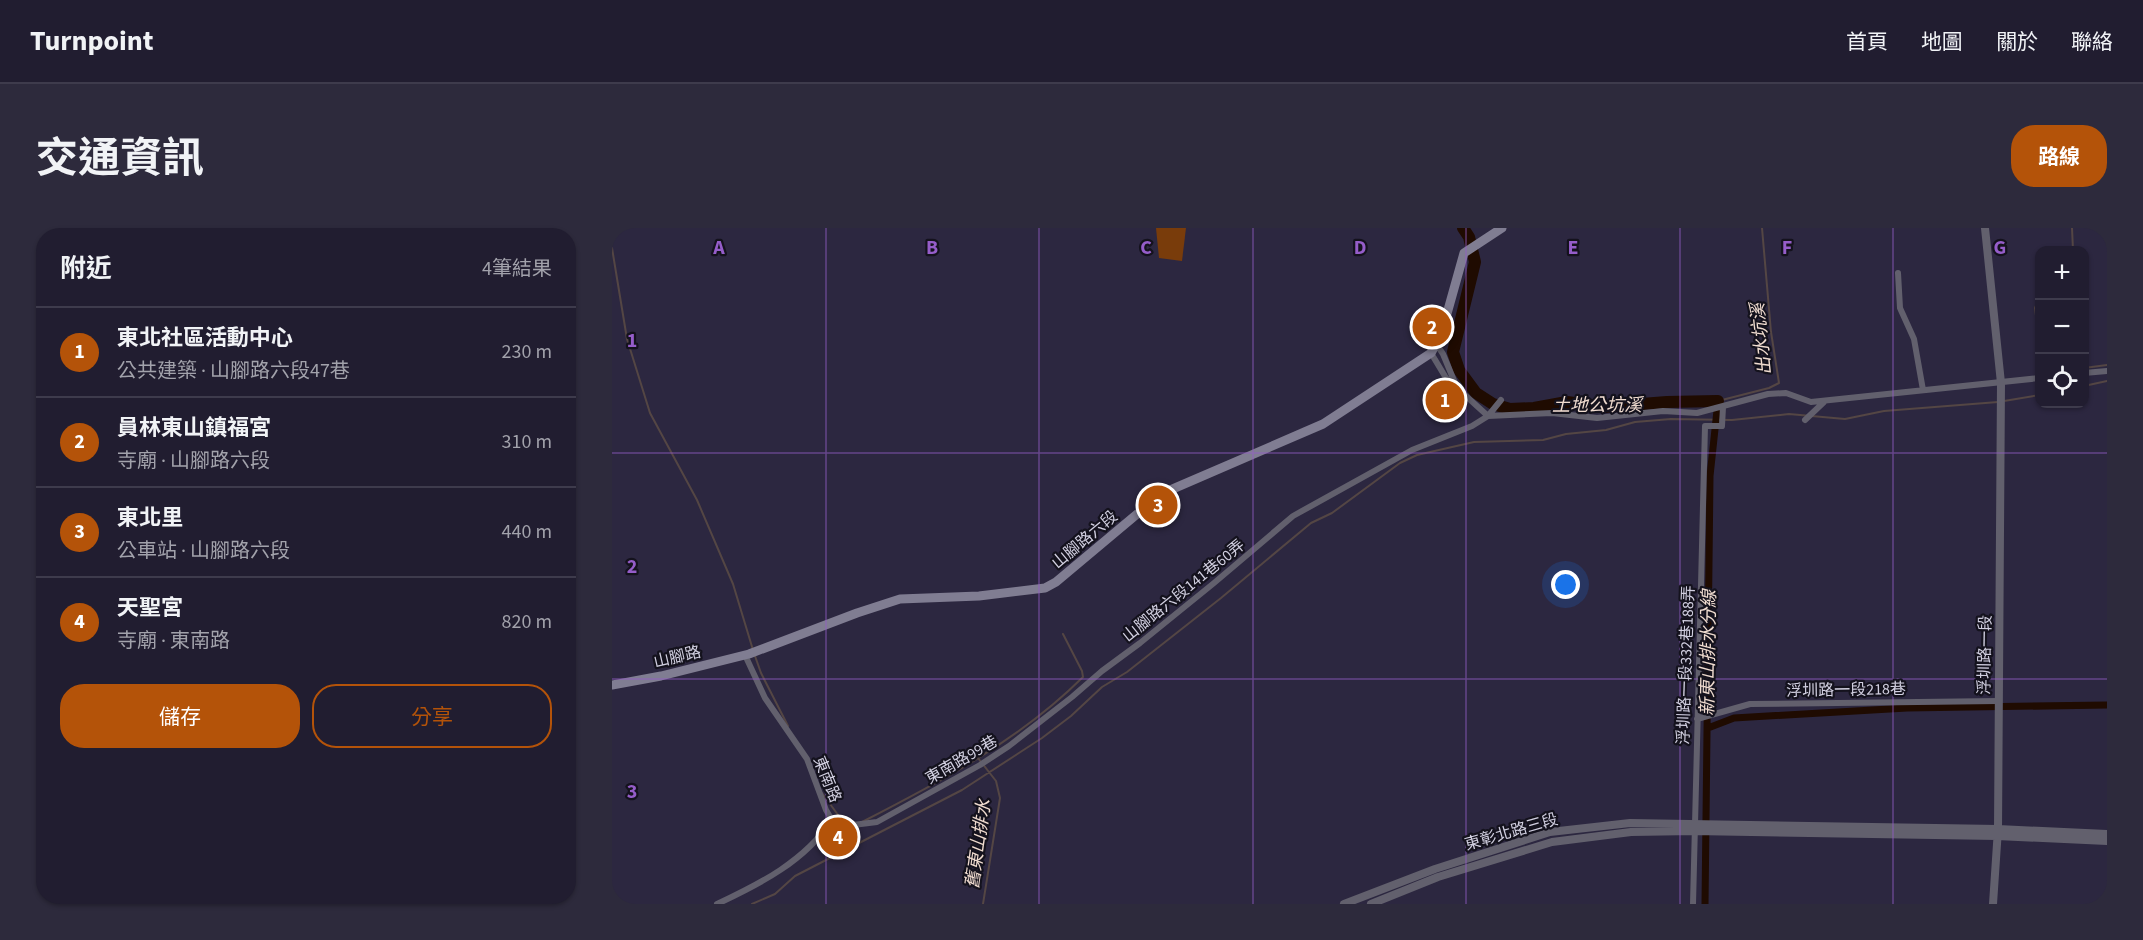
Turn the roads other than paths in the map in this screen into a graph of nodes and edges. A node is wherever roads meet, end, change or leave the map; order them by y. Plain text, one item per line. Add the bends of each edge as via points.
1 (1502, 228) edge
2 (1985, 228) edge
3 (1898, 273) dead end
4 (1434, 349) junction
5 (2107, 370) edge
6 (2089, 372) edge
7 (2035, 379) edge
8 (2001, 383) junction
9 (1456, 386) junction
10 (1923, 390) junction
11 (1501, 400) dead end
12 (1824, 401) junction
13 (1723, 407) junction
14 (1488, 416) junction
15 (1805, 420) dead end
16 (747, 655) junction
17 (1088, 682) joint
18 (612, 685) edge
19 (1998, 701) junction
20 (1697, 719) junction
21 (832, 820) junction
22 (1694, 827) junction
23 (1997, 832) junction
24 (2107, 834) edge
25 (2107, 841) edge
26 (717, 904) edge
27 (1344, 904) edge
28 (1371, 904) edge
29 (1693, 904) edge
30 (1993, 904) edge

1 - 4 main road via 1464,253
2 - 8 street, 浮圳路一段
3 - 10 street via 1900,308 1914,339
4 - 9 street via 1446,378
4 - 9 street via 1443,354
4 - 16 main road, 山腳路六段 via 1323,424 1161,494 1045,588 980,597 906,598
5 - 6 street
7 - 8 street
8 - 10 street
8 - 19 street, 浮圳路一段
9 - 14 street
10 - 12 street
11 - 14 street
12 - 13 street via 1811,402 1786,393 1768,394
12 - 15 street
13 - 14 street via 1697,413 1663,411 1597,418 1552,412
13 - 20 street, 浮圳路一段332巷188弄 via 1722,426 1705,426
14 - 17 street, 山腳路六段141巷60弄 via 1412,450 1293,516
16 - 18 main road, 山腳路
16 - 21 street, 東南路 via 765,698 807,759
17 - 21 street, 東南路99巷 via 1009,746 877,822 853,825
19 - 20 street, 浮圳路一段218巷 via 1750,704
19 - 23 street, 浮圳路一段
20 - 22 street, 浮圳路一段332巷188弄
21 - 26 street, 東南路 via 794,861 763,882
22 - 23 street
22 - 27 street, 東彰北路三段 via 1630,823 1550,831
22 - 28 street, 東彰北路三段 via 1552,842 1438,877
22 - 29 street, 浮圳路一段332巷188弄
23 - 24 street
23 - 25 street
23 - 30 street, 浮圳路一段

